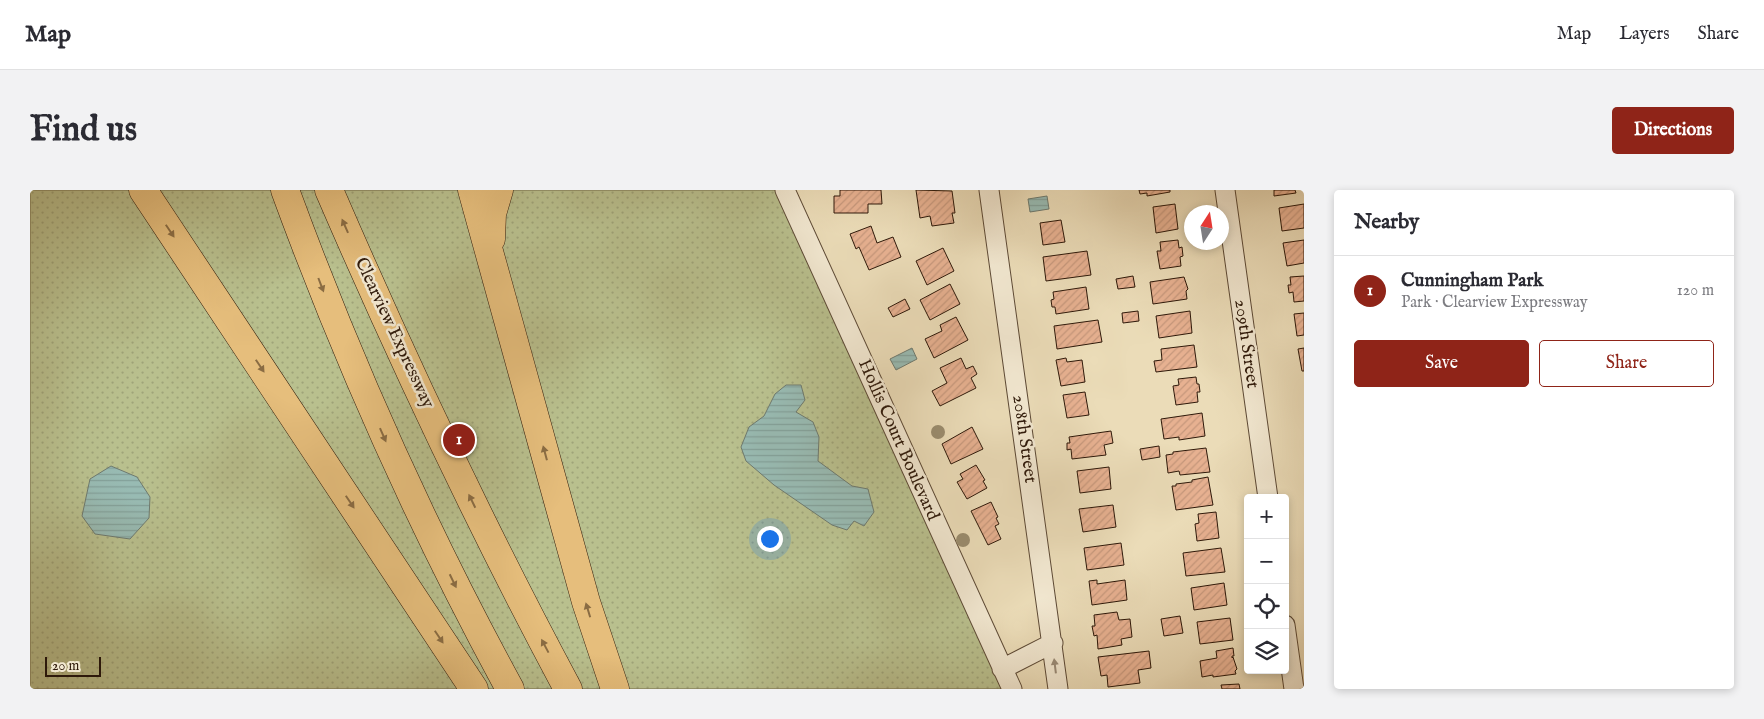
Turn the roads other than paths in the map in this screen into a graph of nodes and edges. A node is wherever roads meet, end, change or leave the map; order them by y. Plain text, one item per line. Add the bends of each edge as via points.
1 (143, 190) edge
2 (285, 190) edge
3 (329, 190) edge
4 (472, 190) edge
5 (499, 190) edge
6 (785, 190) edge
7 (989, 190) edge
8 (1224, 190) edge
9 (496, 275) junction
10 (1267, 494) edge
11 (1286, 629) edge
12 (1052, 643) junction
13 (1002, 669) junction
14 (474, 689) edge
15 (510, 689) edge
16 (568, 689) edge
17 (615, 689) edge
18 (1012, 689) edge
19 (1058, 689) edge
20 (1294, 689) edge

1 -> 14 highway
2 -> 15 highway via 375,416 432,539
16 -> 3 highway, Clearview Expressway via 479,517
4 - 9 highway
5 - 9 highway via 490,232
6 - 13 street, Hollis Court Boulevard
7 - 12 street, 208th Street
8 - 10 street, 209th Street
17 -> 9 highway via 586,602
11 - 20 street
12 - 13 street
19 -> 12 street, 208th Street
13 - 18 street, Hollis Court Boulevard

